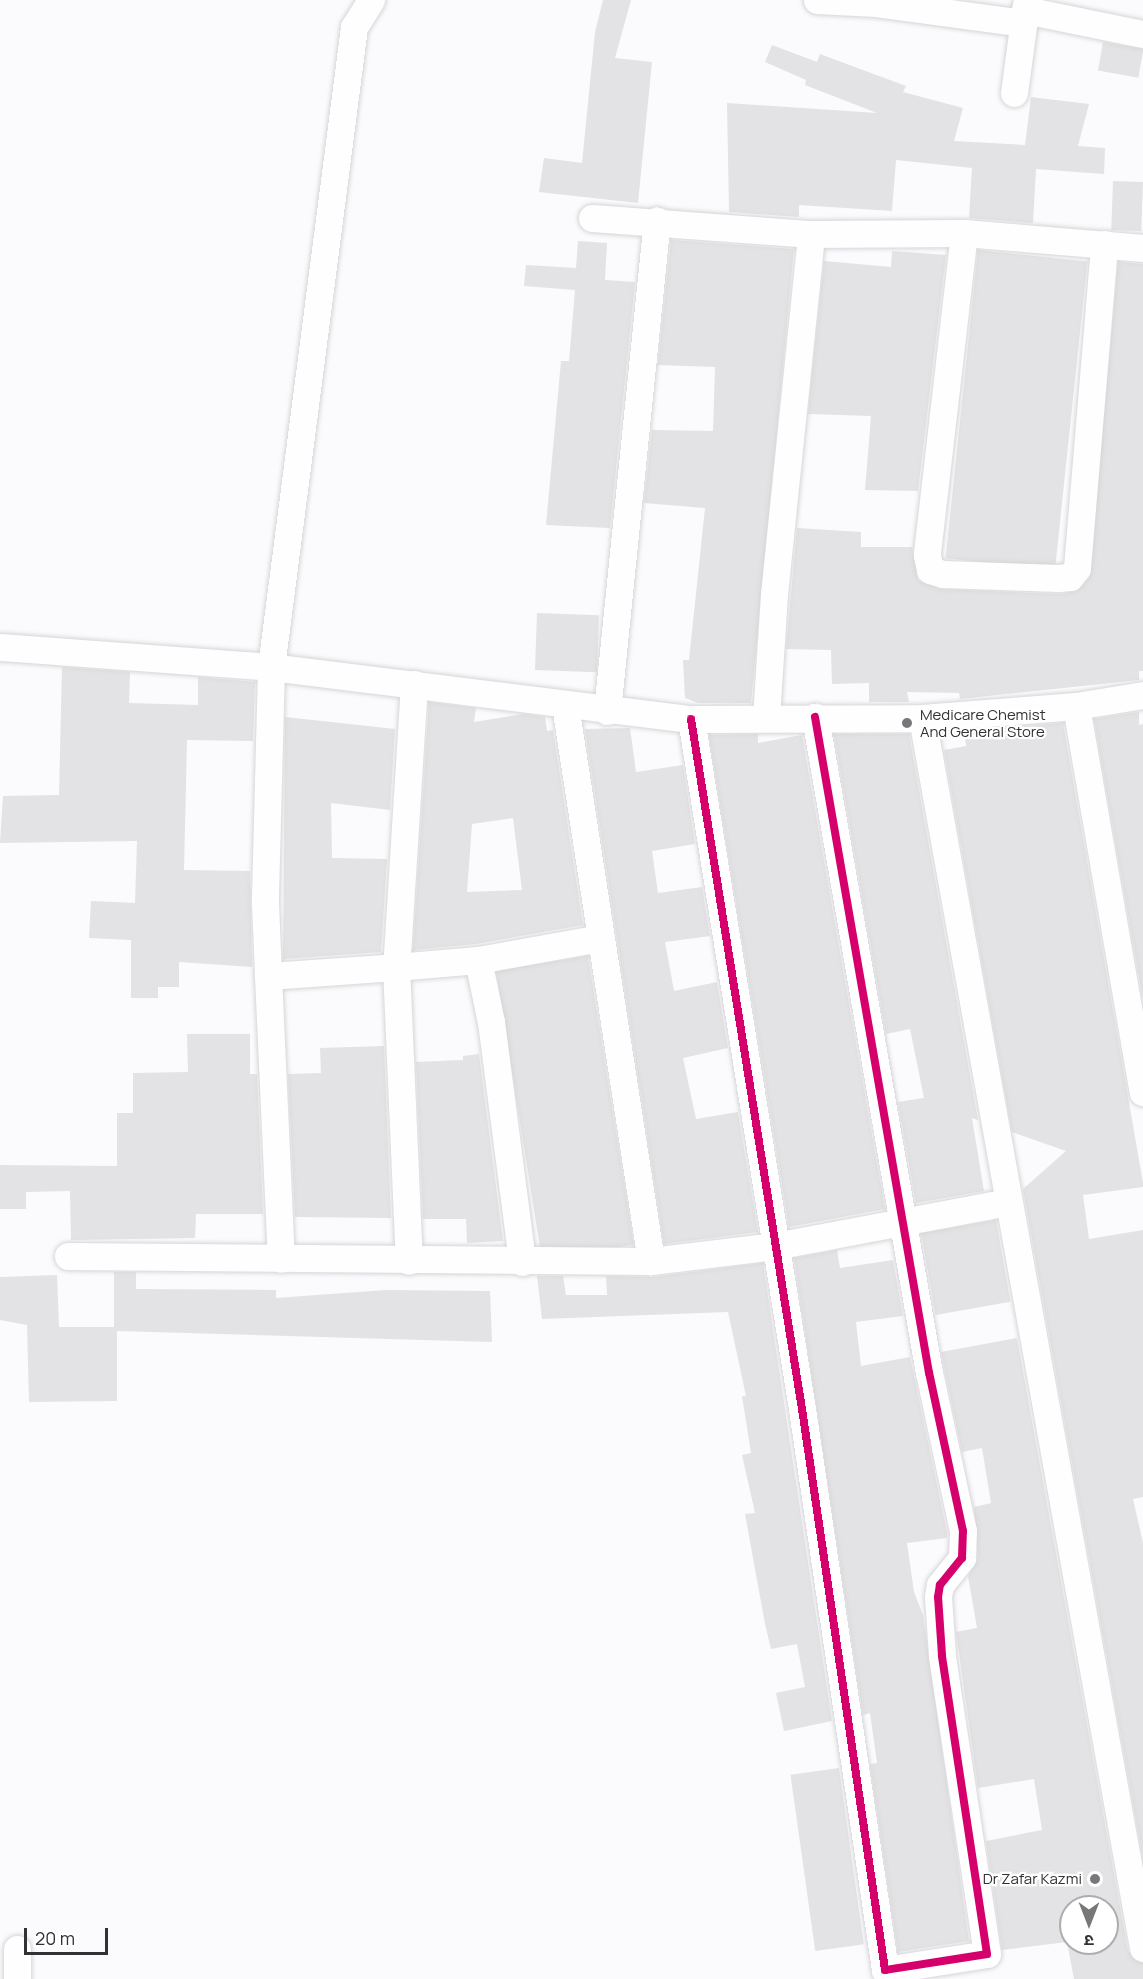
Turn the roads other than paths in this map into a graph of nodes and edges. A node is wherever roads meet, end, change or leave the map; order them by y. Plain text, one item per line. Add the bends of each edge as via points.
1 (371, 0) edge
2 (817, 0) edge
3 (877, 1) edge
4 (1025, 11) edge
5 (1143, 34) edge
6 (1014, 93) dead end
7 (592, 218) dead end
8 (657, 221) junction
9 (964, 233) junction
10 (811, 234) junction
11 (1104, 244) junction
12 (1143, 248) edge
13 (0, 647) edge
14 (272, 667) junction
15 (414, 684) junction
16 (1143, 695) edge
17 (565, 705) junction
18 (1076, 706) junction
19 (607, 711) junction
20 (815, 717) junction
21 (766, 718) junction
22 (922, 718) junction
23 (690, 719) junction
24 (600, 938) junction
25 (478, 960) junction
26 (396, 967) junction
27 (268, 976) junction
28 (1143, 1092) edge
29 (1008, 1202) junction
30 (903, 1222) junction
31 (775, 1246) junction
32 (68, 1256) dead end
33 (281, 1259) junction
34 (409, 1261) junction
35 (651, 1261) junction
36 (522, 1262) junction
37 (1143, 1948) edge
38 (17, 1949) dead end
39 (17, 1979) edge

1 - 14 street via 354,27
2 - 3 street
3 - 4 street
4 - 5 street
4 - 6 street
7 - 8 street
8 - 10 street
8 - 19 street
9 - 10 street
9 - 11 street
9 - 11 street via 927,555 930,570 944,574 1058,578 1070,577 1077,568
10 - 21 street via 774,594
11 - 12 street
13 - 14 street
14 - 15 street
14 - 27 street via 265,903
15 - 17 street
15 - 26 street
16 - 18 street
17 - 19 street
17 - 24 street
18 - 22 street
18 - 28 street
19 - 23 street
20 - 21 street
20 - 22 street
20 - 30 street
21 - 23 street
22 - 29 street
23 - 31 street
24 - 25 street
24 - 35 street
25 - 26 street
25 - 36 street via 491,1022
26 - 27 street
26 - 34 street
27 - 33 street
29 - 30 street
29 - 37 street
30 - 31 street
30 - 31 street via 929,1373 963,1532 962,1558 940,1585 938,1597 942,1655 987,1954 885,1970
31 - 35 street
32 - 33 street
33 - 34 street
34 - 36 street
35 - 36 street
38 - 39 street

